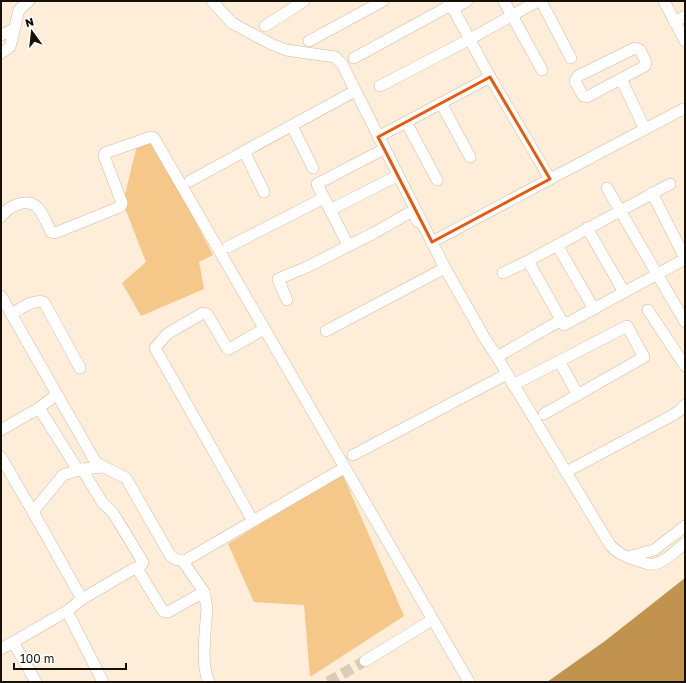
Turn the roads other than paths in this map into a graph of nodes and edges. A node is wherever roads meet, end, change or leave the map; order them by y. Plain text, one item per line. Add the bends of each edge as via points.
1 (29, 1) edge
2 (304, 1) edge
3 (383, 1) edge
4 (467, 1) edge
5 (504, 1) edge
6 (538, 1) edge
7 (541, 1) edge
8 (664, 1) edge
9 (217, 2) edge
10 (451, 5) edge
11 (512, 16) junction
12 (685, 16) edge
13 (674, 22) junction
14 (265, 26) dead end
15 (14, 29) junction
16 (1, 35) edge
17 (470, 39) junction
18 (308, 41) dead end
19 (685, 41) edge
20 (1, 53) edge
21 (354, 58) dead end
22 (571, 58) dead end
23 (542, 70) dead end
24 (490, 77) junction
25 (621, 79) junction
26 (380, 86) dead end
27 (355, 91) junction
28 (441, 103) junction
29 (685, 108) edge
30 (406, 122) junction
31 (292, 126) junction
32 (644, 129) junction
33 (378, 136) junction
34 (384, 149) junction
35 (244, 151) junction
36 (470, 157) dead end
37 (313, 168) dead end
38 (398, 176) junction
39 (550, 178) junction
40 (436, 180) dead end
41 (190, 181) dead end
42 (670, 184) dead end
43 (607, 188) dead end
44 (264, 192) dead end
45 (652, 193) junction
46 (324, 198) junction
47 (330, 210) junction
48 (621, 210) junction
49 (1, 217) edge
50 (587, 228) junction
51 (430, 242) junction
52 (348, 245) junction
53 (557, 245) junction
54 (228, 247) dead end
55 (685, 258) edge
56 (528, 261) junction
57 (445, 268) junction
58 (503, 273) dead end
59 (657, 274) junction
60 (624, 292) junction
61 (1, 296) edge
62 (287, 300) dead end
63 (594, 309) junction
64 (648, 310) dead end
65 (11, 314) junction
66 (561, 320) junction
67 (685, 322) edge
68 (264, 329) junction
69 (326, 331) dead end
70 (681, 353) edge
71 (497, 357) junction
72 (559, 361) junction
73 (685, 366) edge
74 (80, 368) dead end
75 (507, 374) junction
76 (514, 385) junction
77 (56, 395) junction
78 (578, 395) junction
79 (685, 404) edge
80 (39, 408) junction
81 (544, 414) dead end
82 (1, 430) edge
83 (353, 455) dead end
84 (1, 457) edge
85 (103, 467) junction
86 (344, 468) junction
87 (80, 470) junction
88 (566, 472) junction
89 (33, 512) junction
90 (253, 521) junction
91 (685, 526) edge
92 (685, 543) edge
93 (628, 557) junction
94 (182, 560) junction
95 (137, 568) junction
96 (204, 592) junction
97 (82, 599) junction
98 (67, 611) junction
99 (432, 620) junction
100 (13, 642) junction
101 (1, 649) edge
102 (365, 661) tunnel mouth
103 (36, 682) edge
104 (103, 682) edge
105 (209, 682) edge
106 (469, 682) edge

1 - 15 street via 19,10
2 - 14 street
3 - 18 street
4 - 10 street
5 - 11 street
6 - 11 street
7 - 22 street
8 - 13 street
9 - 27 street via 232,22 271,44 286,50 335,57 342,64
10 - 17 street
10 - 21 street
11 - 17 street
11 - 23 street
12 - 13 street
13 - 19 street
15 - 16 street
15 - 20 street via 10,46
17 - 24 street
17 - 26 street
24 - 28 street
24 - 39 street
25 - 25 street via 585,97 576,81 578,76 635,48 638,49 646,62 645,66
25 - 32 street
27 - 31 street
27 - 33 street
28 - 30 street
28 - 36 street
29 - 32 street
30 - 33 street
30 - 40 street
31 - 35 street
31 - 37 street
32 - 39 street
33 - 34 street
34 - 38 street
34 - 46 street via 318,183
35 - 41 street
35 - 44 street
38 - 47 street
38 - 51 street
39 - 51 street
42 - 45 street
43 - 48 street
45 - 48 street
45 - 55 street
46 - 47 street
46 - 54 street
47 - 52 street
48 - 50 street
48 - 59 street
49 - 68 street via 7,210 29,203 36,206 51,232 55,233 117,208 122,203 105,153 153,137
50 - 53 street
50 - 60 street
51 - 52 street via 412,212 409,212
51 - 57 street
52 - 62 street via 278,279
53 - 56 street
53 - 63 street
55 - 59 street
56 - 58 street
56 - 66 street
57 - 69 street
57 - 71 street
59 - 60 street
59 - 67 street
60 - 63 street
61 - 65 street
63 - 66 street via 564,325
64 - 70 street
65 - 74 street via 34,301 44,302
65 - 77 street
66 - 71 street
68 - 86 street
68 - 90 street via 229,349 207,314 203,313 167,334 155,348
70 - 73 street
71 - 75 street
72 - 76 street
72 - 78 street
72 - 78 street via 627,326 644,358
75 - 76 street
75 - 83 street
76 - 88 street
77 - 80 street
77 - 85 street via 95,461
78 - 81 street
79 - 88 street via 673,415
80 - 82 street
80 - 87 street
84 - 89 street
85 - 87 street
85 - 94 street via 126,478 170,555 174,559
86 - 90 street
86 - 99 street
87 - 89 street via 63,475
87 - 95 street via 102,502 113,513 143,562
88 - 93 street via 610,545 616,552
89 - 97 street
90 - 94 street
91 - 93 street via 654,550
92 - 93 street via 664,559 652,564
94 - 96 street
95 - 96 street via 165,612
95 - 97 street
96 - 105 street via 207,608 204,666
97 - 98 street
98 - 100 street
98 - 104 street
99 - 102 street
99 - 106 street
100 - 101 street
100 - 103 street

